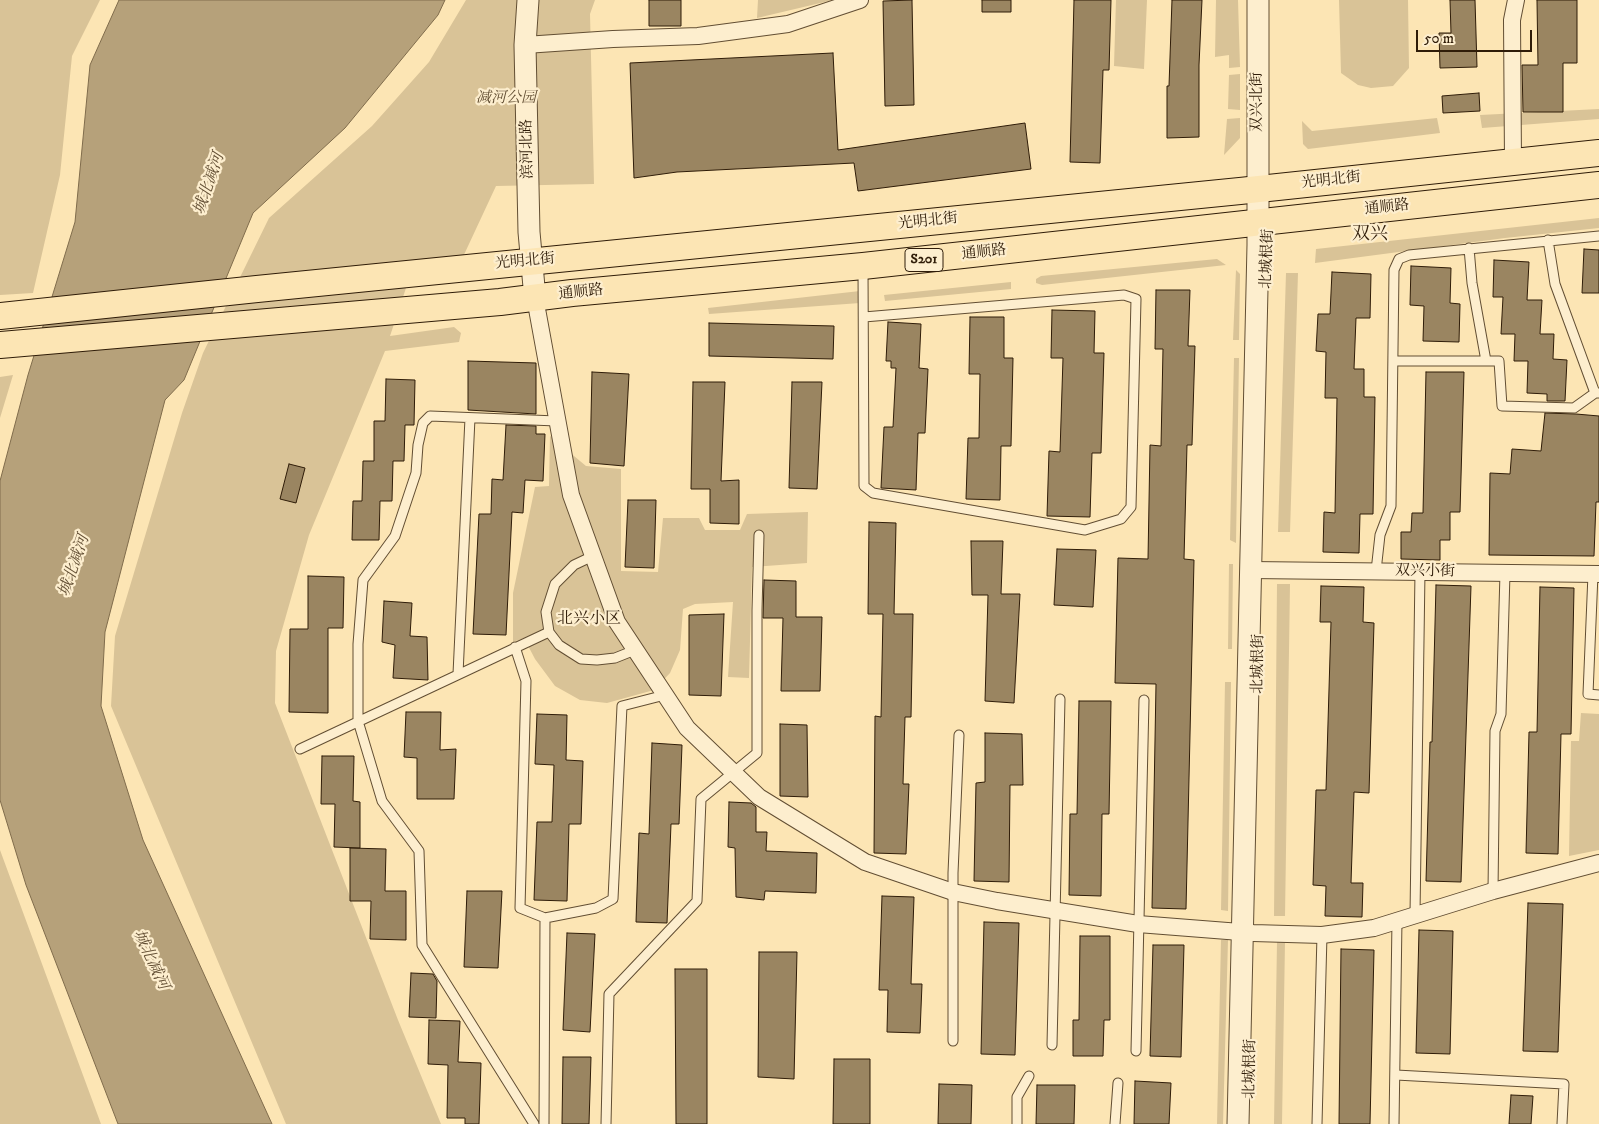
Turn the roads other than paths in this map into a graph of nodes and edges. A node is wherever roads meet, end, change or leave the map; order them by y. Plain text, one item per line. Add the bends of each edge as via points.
1 (528, 0) edge
2 (860, 0) edge
3 (1258, 0) edge
4 (1270, 0) edge
5 (1516, 0) edge
6 (525, 45) junction
7 (1599, 153) edge
8 (1512, 162) junction
9 (1599, 185) edge
10 (1264, 205) junction
11 (1599, 236) edge
12 (1548, 240) junction
13 (1469, 248) junction
14 (532, 262) junction
15 (864, 266) junction
16 (535, 298) junction
17 (12, 314) edge
18 (864, 317) junction
19 (7, 344) edge
20 (1393, 361) junction
21 (1486, 361) junction
22 (1597, 393) edge
23 (470, 418) junction
24 (558, 422) junction
25 (759, 535) dead end
26 (593, 556) junction
27 (1256, 570) junction
28 (1376, 571) junction
29 (1420, 572) junction
30 (1505, 573) junction
31 (1596, 574) edge
32 (549, 632) junction
33 (515, 647) junction
34 (635, 650) junction
35 (458, 674) junction
36 (665, 695) junction
37 (1599, 695) edge
38 (1060, 699) dead end
39 (1144, 700) dead end
40 (358, 721) junction
41 (960, 735) dead end
42 (300, 749) dead end
43 (733, 772) junction
44 (1599, 863) edge
45 (1493, 891) junction
46 (953, 892) junction
47 (1055, 910) junction
48 (1415, 914) junction
49 (545, 918) junction
50 (1397, 920) junction
51 (1138, 924) junction
52 (1247, 932) junction
53 (1322, 935) junction
54 (953, 1041) dead end
55 (1052, 1045) dead end
56 (1136, 1051) dead end
57 (1396, 1075) junction
58 (1029, 1076) dead end
59 (1118, 1083) dead end
60 (534, 1124) edge
61 (544, 1124) edge
62 (606, 1124) edge
63 (1017, 1124) edge
64 (1115, 1124) edge
65 (1238, 1124) edge
66 (1250, 1124) edge
67 (1317, 1124) edge
68 (1394, 1124) edge
69 (1562, 1124) edge

1 - 6 street, 滨河北路
2 - 6 street via 779,26 698,36
3 - 10 street, 双兴北街
4 - 10 street, 双兴北街
5 - 8 street via 1512,20
6 - 14 street, 滨河北路
7 - 8 main road, 光明北街 / S201
8 - 10 main road, 光明北街 / S201
9 - 10 main road, 通顺路 / S201
10 - 14 main road, 光明北街 / S201
10 - 15 main road, 通顺路 / S201
10 - 27 street, 北城根街
11 - 12 lane
12 - 13 lane
12 - 22 lane via 1555,284
13 - 20 lane via 1409,254 1399,259 1394,270
13 - 21 lane
14 - 16 street, 滨河北路
14 - 17 main road, 光明北街 / S201
15 - 16 main road, 通顺路 / S201
15 - 18 lane
16 - 19 main road, 通顺路 / S201
16 - 24 street
18 - 18 lane via 1124,295 1136,299 1131,508 1121,519 1085,530 873,493 864,486
20 - 21 lane
20 - 28 lane via 1391,506 1380,535
21 - 22 lane via 1499,361 1502,406 1574,408
23 - 24 lane
23 - 35 lane
23 - 40 lane via 430,416 423,423 416,473 395,536 363,580 358,644
24 - 26 street via 572,495
25 - 43 lane via 757,753
26 - 32 lane via 574,565 555,584 546,612
26 - 34 street via 617,622
27 - 28 street, 双兴小街
27 - 52 street, 北城根街
28 - 29 street, 双兴小街
29 - 30 street, 双兴小街
29 - 48 lane
30 - 31 street, 双兴小街
30 - 45 lane via 1501,714 1495,731
31 - 37 lane via 1588,694
32 - 33 lane
32 - 34 lane via 559,645 580,659 615,658
33 - 35 lane
33 - 49 lane via 526,681 520,908
34 - 36 street
35 - 40 lane
36 - 43 street via 687,728
36 - 49 lane via 622,706 613,899 596,908
38 - 47 lane
39 - 51 lane
40 - 42 lane
40 - 60 lane via 382,801 419,851 422,945
41 - 46 lane
43 - 46 street via 758,797 865,862
43 - 62 lane via 702,799 697,900 609,994
44 - 45 street
45 - 48 street
46 - 47 street
46 - 54 lane
47 - 51 street
47 - 55 lane
48 - 50 street
49 - 61 lane
50 - 53 street via 1374,928
50 - 57 lane
51 - 52 street
51 - 56 lane
52 - 53 street
52 - 65 street, 北城根街
52 - 66 street, 北城根街
53 - 67 lane
57 - 68 lane
57 - 69 lane via 1564,1084
58 - 63 lane via 1017,1097
59 - 64 lane

